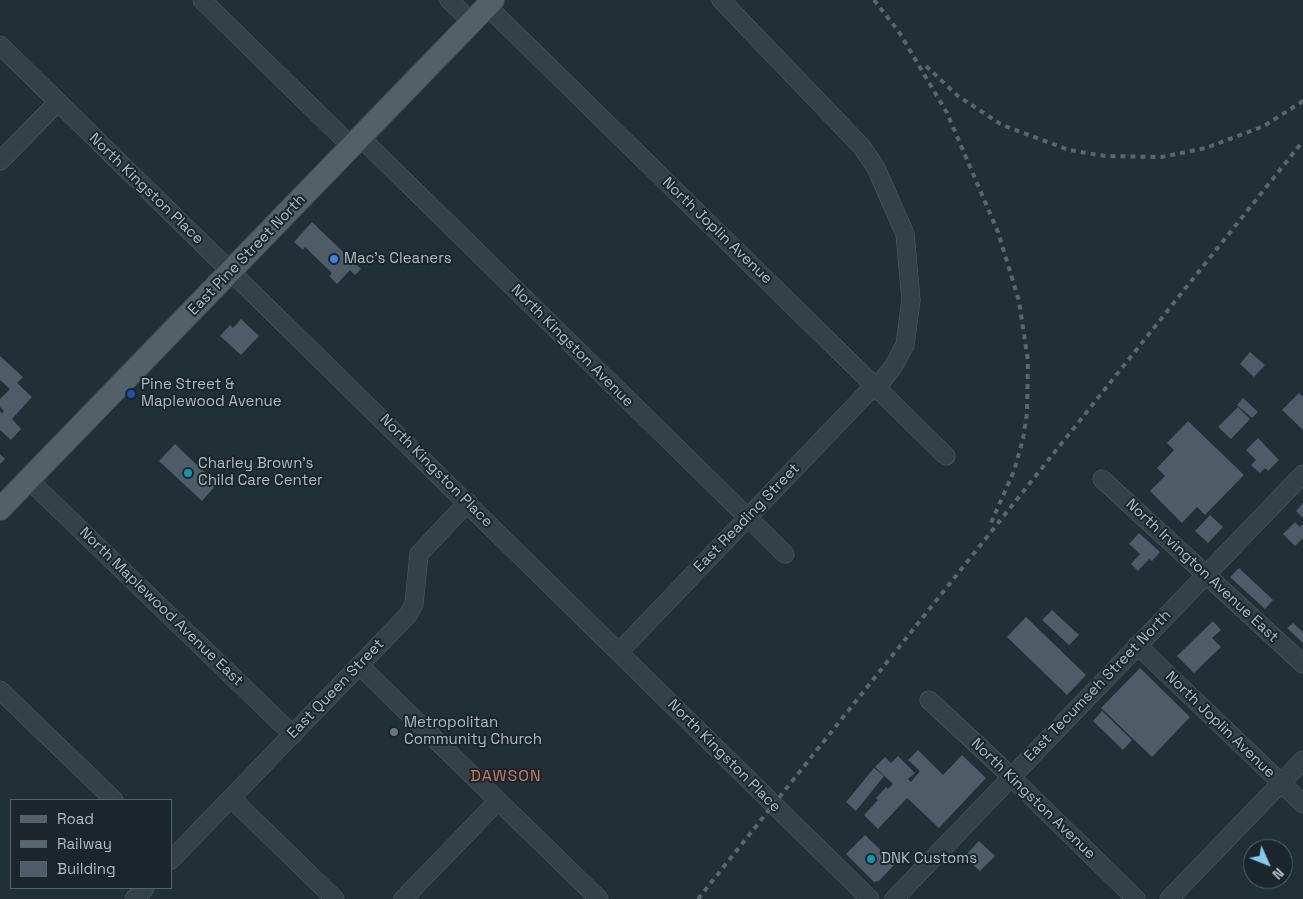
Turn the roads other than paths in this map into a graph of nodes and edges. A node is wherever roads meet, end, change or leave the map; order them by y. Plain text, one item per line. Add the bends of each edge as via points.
1 (202, 0) edge
2 (449, 0) edge
3 (721, 0) edge
4 (484, 9) edge
5 (0, 45) edge
6 (57, 103) junction
7 (355, 141) junction
8 (0, 161) edge
9 (232, 271) junction
10 (877, 387) junction
11 (946, 456) dead end
12 (1303, 474) edge
13 (1102, 479) dead end
14 (29, 480) junction
15 (468, 502) junction
16 (0, 509) edge
17 (747, 518) junction
18 (785, 554) dead end
19 (1205, 575) junction
20 (1137, 645) junction
21 (619, 652) junction
22 (1303, 664) edge
23 (360, 666) junction
24 (0, 690) edge
25 (929, 700) dead end
26 (292, 735) junction
27 (1303, 760) edge
28 (1012, 777) junction
29 (1281, 783) junction
30 (231, 798) junction
31 (113, 799) edge
32 (498, 802) junction
33 (1303, 804) edge
34 (172, 858) edge
35 (144, 889) edge
36 (134, 899) edge
37 (335, 899) edge
38 (403, 899) edge
39 (599, 899) edge
40 (870, 899) edge
41 (894, 899) edge
42 (1136, 899) edge
43 (1169, 899) edge

1 - 7 street, North Kingston Avenue
2 - 4 street, North Joplin Avenue
3 - 10 street via 862,147 893,202 905,234 911,300 905,346
4 - 7 main road, East Pine Street North
4 - 10 street, North Joplin Avenue
5 - 6 street, North Kingston Place
6 - 8 street
6 - 9 street, North Kingston Place
7 - 9 main road, East Pine Street North
7 - 17 street, North Kingston Avenue
9 - 14 main road, East Pine Street North
9 - 15 street, North Kingston Place
10 - 11 street, North Joplin Avenue
10 - 17 street, East Reading Street
12 - 19 street, East Tecumseh Street North
13 - 19 street, North Irvington Avenue East
14 - 16 main road, East Pine Street North
14 - 26 street, North Maplewood Avenue East
15 - 21 street, North Kingston Place
15 - 23 street, East Queen Street via 419,554 411,611
17 - 18 street, North Kingston Avenue
17 - 21 street, East Reading Street
19 - 20 street, East Tecumseh Street North
19 - 22 street, North Irvington Avenue East
20 - 28 street, East Tecumseh Street North
20 - 29 street, North Joplin Avenue
21 - 40 street, North Kingston Place
23 - 26 street, East Queen Street
23 - 32 street
24 - 31 street
25 - 28 street, North Kingston Avenue
26 - 30 street, East Queen Street
27 - 29 street
28 - 41 street, East Tecumseh Street North
28 - 42 street, North Kingston Avenue
29 - 33 street, North Joplin Avenue
29 - 43 street
30 - 34 street, East Queen Street
30 - 37 street
32 - 38 street
32 - 39 street
35 - 36 street

